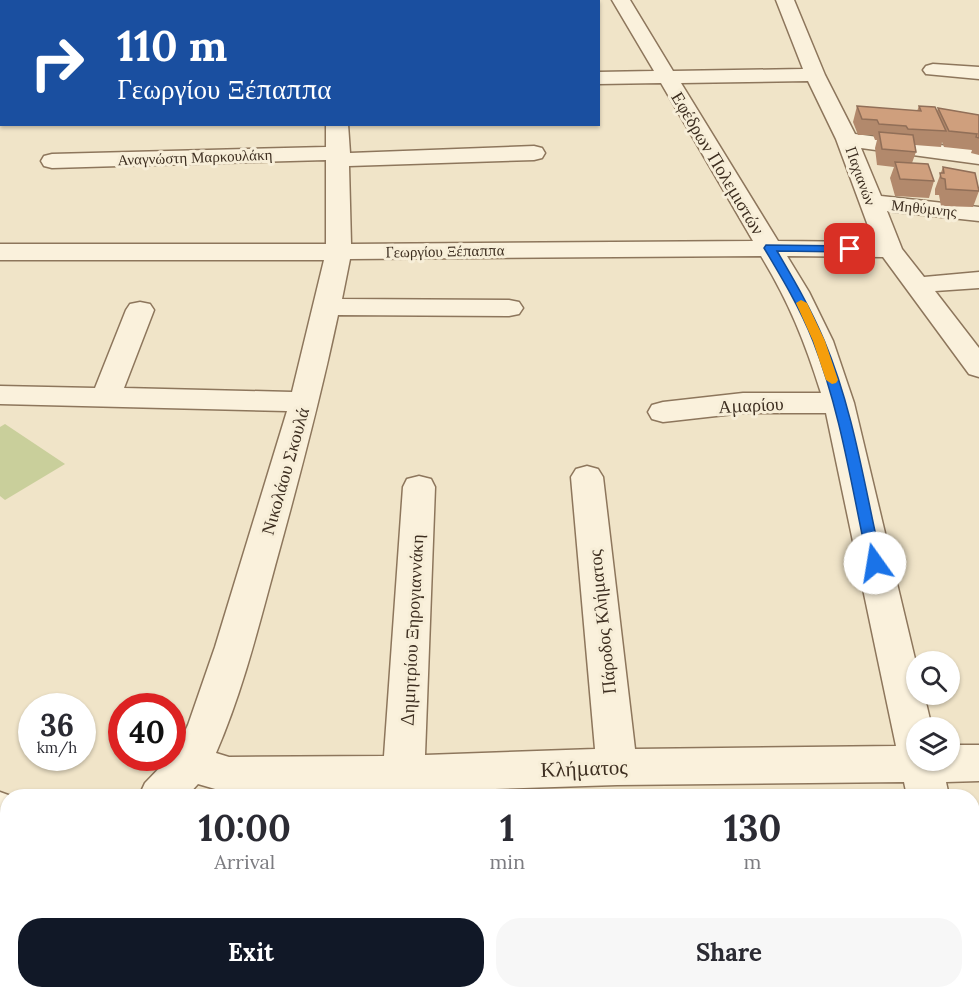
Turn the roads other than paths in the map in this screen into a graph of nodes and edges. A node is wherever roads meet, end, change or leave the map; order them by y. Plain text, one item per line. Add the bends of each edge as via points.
1 (621, 0) edge
2 (785, 0) edge
3 (933, 70) dead end
4 (979, 73) edge
5 (815, 75) junction
6 (600, 78) edge
7 (666, 78) junction
8 (338, 126) edge
9 (847, 139) junction
10 (534, 153) dead end
11 (339, 156) junction
12 (979, 157) edge
13 (52, 161) dead end
14 (870, 202) junction
15 (979, 214) edge
16 (770, 248) junction
17 (890, 250) junction
18 (0, 252) edge
19 (339, 252) junction
20 (979, 280) edge
21 (916, 285) junction
22 (328, 308) junction
23 (508, 308) dead end
24 (140, 310) dead end
25 (979, 368) edge
26 (0, 395) edge
27 (106, 396) junction
28 (305, 402) junction
29 (839, 403) junction
30 (663, 412) dead end
31 (587, 477) dead end
32 (419, 487) dead end
33 (910, 717) edge
34 (191, 763) junction
35 (979, 763) edge
36 (960, 764) edge
37 (617, 766) junction
38 (906, 767) edge
39 (404, 774) junction
40 (167, 789) edge

1 - 7 street, Εφέδρων Πολεμιστών
2 - 5 street, Παχιανών
3 - 4 street
5 - 7 street
5 - 9 street, Παχιανών via 847,116
6 - 7 street
7 - 16 street, Εφέδρων Πολεμιστών
8 - 11 street, Νικολάου Σκουλά
9 - 12 street
9 - 14 street, Παχιανών
10 - 11 street, Αναγνώστη Μαρκουλάκη
11 - 13 street, Αναγνώστη Μαρκουλάκη
11 - 19 street, Νικολάου Σκουλά
14 - 15 street, Μηθύμνης
14 - 17 street, Παχιανών
16 - 17 street, Γεωργίου Ξέπαππα
16 - 19 street, Γεωργίου Ξέπαππα
16 - 29 street, Εφέδρων Πολεμιστών via 819,341
17 - 21 street, Παχιανών
18 - 19 street, Γεωργίου Ξέπαππα
19 - 22 street, Νικολάου Σκουλά
20 - 21 street
21 - 25 street, Παχιανών
22 - 23 street
22 - 28 street, Νικολάου Σκουλά
24 - 27 street
26 - 27 street
27 - 28 street
28 - 34 street, Νικολάου Σκουλά via 234,647
29 - 30 street, Αμαρίου via 743,403
29 - 33 street, Εφέδρων Πολεμιστών
31 - 37 street, Πάροδος Κλήματος
32 - 39 street, Δημητρίου Ξηρογιαννάκη
34 - 39 street, Κλήματος via 229,775
34 - 40 street, Νικολάου Σκουλά
35 - 36 street, Κλήματος
37 - 38 street, Κλήματος
37 - 39 street, Κλήματος

